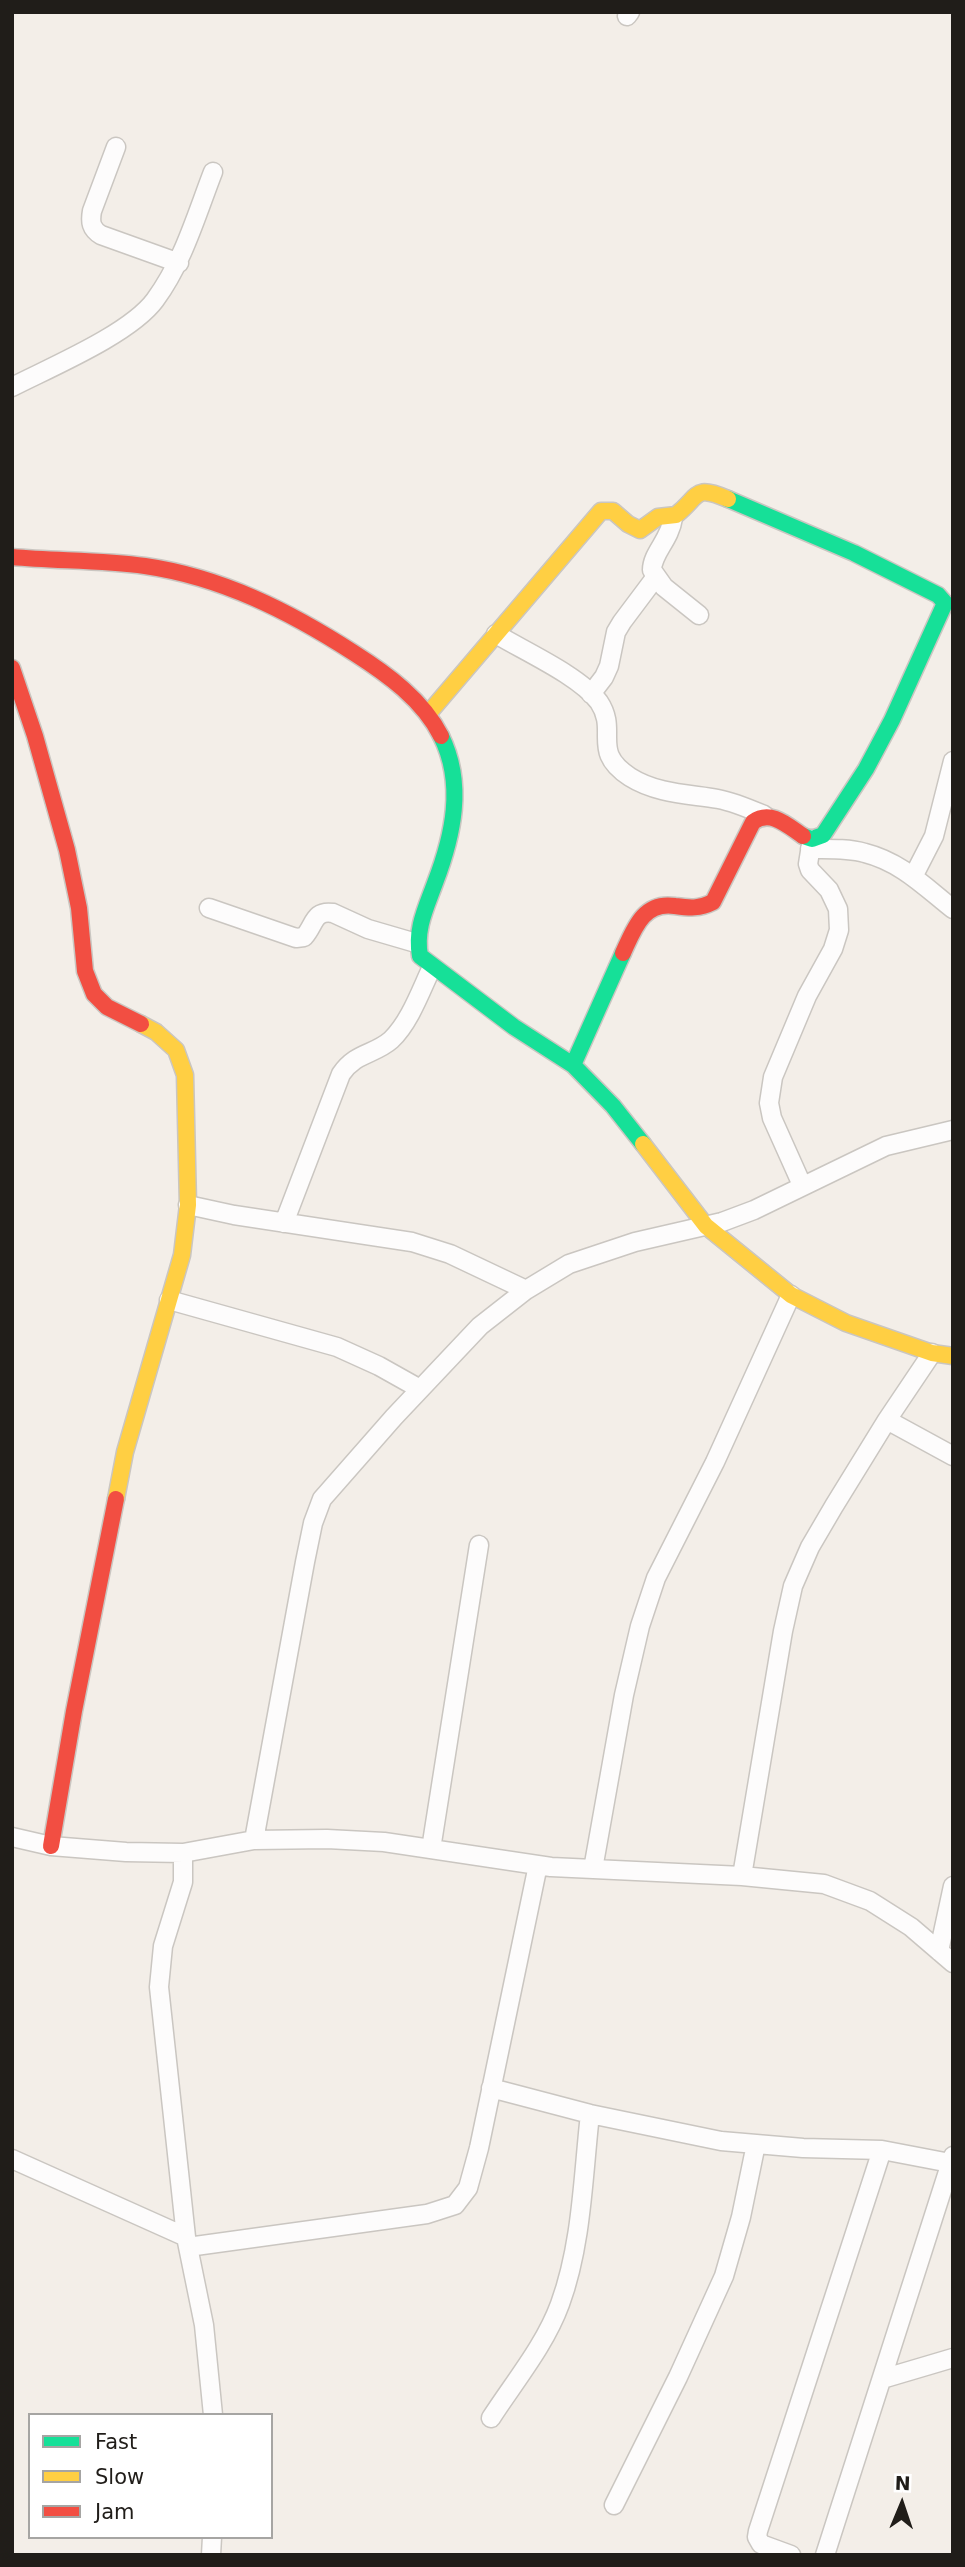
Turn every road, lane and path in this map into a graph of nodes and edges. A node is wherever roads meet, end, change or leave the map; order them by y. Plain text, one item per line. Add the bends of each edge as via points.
1 (116, 147) dead end
2 (213, 172) dead end
3 (179, 262) junction
4 (12, 387) edge
5 (673, 518) junction
6 (12, 557) edge
7 (655, 578) junction
8 (699, 615) dead end
9 (495, 634) junction
10 (12, 668) edge
11 (591, 694) junction
12 (428, 714) junction
13 (953, 761) edge
14 (764, 815) junction
15 (811, 844) junction
16 (914, 875) junction
17 (209, 908) dead end
18 (953, 909) edge
19 (416, 943) junction
20 (432, 967) junction
21 (573, 1065) junction
22 (953, 1130) edge
23 (802, 1185) junction
24 (188, 1205) junction
25 (284, 1223) junction
26 (706, 1226) junction
27 (526, 1290) junction
28 (791, 1295) junction
29 (169, 1300) junction
30 (932, 1353) junction
31 (953, 1356) edge
32 (420, 1390) junction
33 (887, 1420) junction
34 (953, 1456) edge
35 (479, 1545) dead end
36 (12, 1837) edge
37 (254, 1840) junction
38 (51, 1846) junction
39 (431, 1849) junction
40 (183, 1853) junction
41 (538, 1865) junction
42 (593, 1869) junction
43 (742, 1876) junction
44 (953, 1886) edge
45 (939, 1951) junction
46 (953, 1964) edge
47 (491, 2088) junction
48 (590, 2114) junction
49 (756, 2144) junction
50 (882, 2150) junction
51 (12, 2159) edge
52 (952, 2160) edge
53 (187, 2242) junction
54 (953, 2358) edge
55 (882, 2379) junction
56 (213, 2413) edge
57 (491, 2418) dead end
58 (614, 2505) dead end
59 (792, 2555) edge
60 (825, 2555) edge

1 - 3 street via 92,211 94,230
2 - 3 street
3 - 4 street via 154,302 124,328
5 - 7 street via 668,539 652,564
5 - 9 street via 658,517 635,530 614,510 599,511
5 - 15 street via 695,493 709,491 854,553 938,595 945,603 866,769 823,835
6 - 12 street via 163,569 225,585 273,606 355,654
7 - 8 street
7 - 11 street via 616,632 610,666
9 - 11 street
9 - 12 street
10 - 24 street via 67,850 85,971 94,994 107,1007 156,1032 176,1050 185,1074
11 - 14 street via 606,715 606,750 629,776 650,787 720,800
12 - 19 street via 450,756 455,792 450,835
13 - 16 street via 934,836
14 - 15 street
14 - 21 street via 753,822 713,902 695,909 659,904 645,910
15 - 16 street via 865,852
15 - 23 street via 808,864 834,900 839,930 773,1077 769,1103
16 - 18 street
17 - 19 street via 296,938 304,937 318,915 333,913
19 - 20 street via 420,956
20 - 21 street
20 - 25 street via 391,1040 349,1062 341,1074
21 - 26 street via 613,1106
22 - 23 street via 886,1146
23 - 26 street via 754,1210
24 - 25 street
24 - 29 street via 182,1255
25 - 27 street via 412,1242 450,1254
26 - 27 street via 635,1242 569,1264
26 - 28 street
27 - 32 street via 480,1326
28 - 30 street via 846,1323
28 - 42 street via 715,1462 656,1577 639,1626
29 - 32 street via 337,1348
29 - 38 street via 125,1452
30 - 31 street
30 - 33 street
32 - 37 street via 322,1499 313,1523
33 - 34 street
33 - 43 street via 810,1547 793,1586
35 - 39 street
36 - 38 street
37 - 39 street via 327,1839
37 - 40 street
38 - 40 street
39 - 41 street
40 - 53 street via 183,1882 163,1946 159,1987
41 - 42 street
41 - 47 street
42 - 43 street
43 - 45 street via 824,1884 870,1901
44 - 45 street
45 - 46 street
47 - 48 street
47 - 53 street via 468,2188 454,2204 427,2214
48 - 49 street
48 - 57 street via 573,2257 559,2306 540,2345
49 - 50 street
49 - 58 street via 724,2276
50 - 52 street
50 - 59 street via 758,2531 761,2544
51 - 53 street
52 - 55 street
53 - 56 street via 204,2325
54 - 55 street
55 - 60 street

